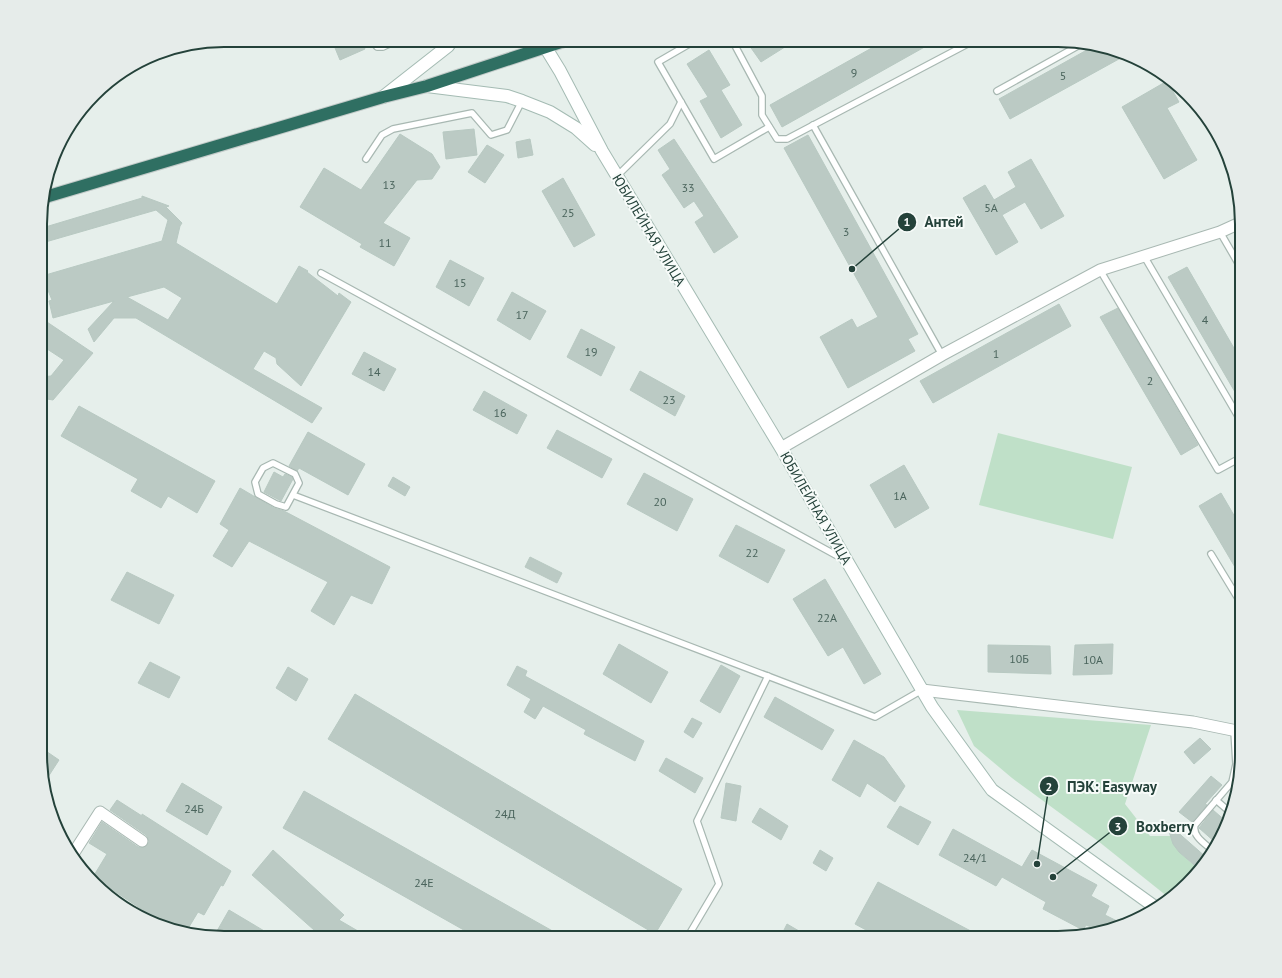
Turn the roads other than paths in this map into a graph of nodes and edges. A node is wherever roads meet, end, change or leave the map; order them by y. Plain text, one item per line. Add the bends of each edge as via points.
1 (447, 47) edge
2 (536, 47) edge
3 (546, 47) edge
4 (684, 47) edge
5 (736, 47) edge
6 (961, 47) edge
7 (1074, 48) edge
8 (427, 86) junction
9 (997, 91) dead end
10 (383, 98) junction
11 (522, 101) junction
12 (681, 102) junction
13 (813, 125) junction
14 (769, 127) junction
15 (602, 152) junction
16 (366, 159) dead end
17 (617, 176) junction
18 (49, 196) edge
19 (1235, 225) edge
20 (1220, 232) junction
21 (1144, 256) junction
22 (1235, 258) edge
23 (1100, 270) junction
24 (321, 273) dead end
25 (942, 356) junction
26 (1235, 411) edge
27 (780, 448) junction
28 (1235, 461) edge
29 (294, 495) junction
30 (1211, 554) dead end
31 (846, 561) junction
32 (1235, 593) edge
33 (768, 676) junction
34 (922, 690) junction
35 (1235, 730) edge
36 (1233, 778) edge
37 (1216, 800) junction
38 (1227, 809) edge
39 (142, 841) dead end
40 (1209, 847) edge
41 (76, 850) edge
42 (1151, 904) edge
43 (691, 931) edge

1 - 10 street
2 - 8 highway
3 - 15 street, ЮБИЛЕЙНАЯ УЛИЦА
4 - 12 lane via 658,62
5 - 14 lane via 762,96 762,115
6 - 13 lane
7 - 9 lane
8 - 10 highway
8 - 11 street via 507,96
10 - 18 highway
11 - 15 street via 550,112 576,128
11 - 16 lane via 508,130 491,135 472,112 393,129 382,136
12 - 14 lane via 714,159
12 - 17 lane via 670,124
13 - 14 lane via 787,139 777,139
13 - 25 lane
15 - 17 street, ЮБИЛЕЙНАЯ УЛИЦА
17 - 27 street, ЮБИЛЕЙНАЯ УЛИЦА
19 - 20 street
20 - 21 street
20 - 22 lane
21 - 23 street
21 - 26 lane
23 - 25 street
23 - 28 lane via 1218,470
24 - 31 lane
25 - 27 street
27 - 31 street, ЮБИЛЕЙНАЯ УЛИЦА
29 - 29 lane via 286,507 276,504 258,494 255,482 263,468 273,463 295,474 299,483
29 - 33 lane
30 - 32 lane
31 - 34 street, ЮБИЛЕЙНАЯ УЛИЦА
33 - 34 lane via 875,717
33 - 43 lane via 697,821 719,884
34 - 35 street via 1193,722
34 - 42 street, ЮБИЛЕЙНАЯ УЛИЦА via 992,790
36 - 37 lane
37 - 38 lane
37 - 40 lane via 1195,825 1194,830
39 - 41 street via 100,812

